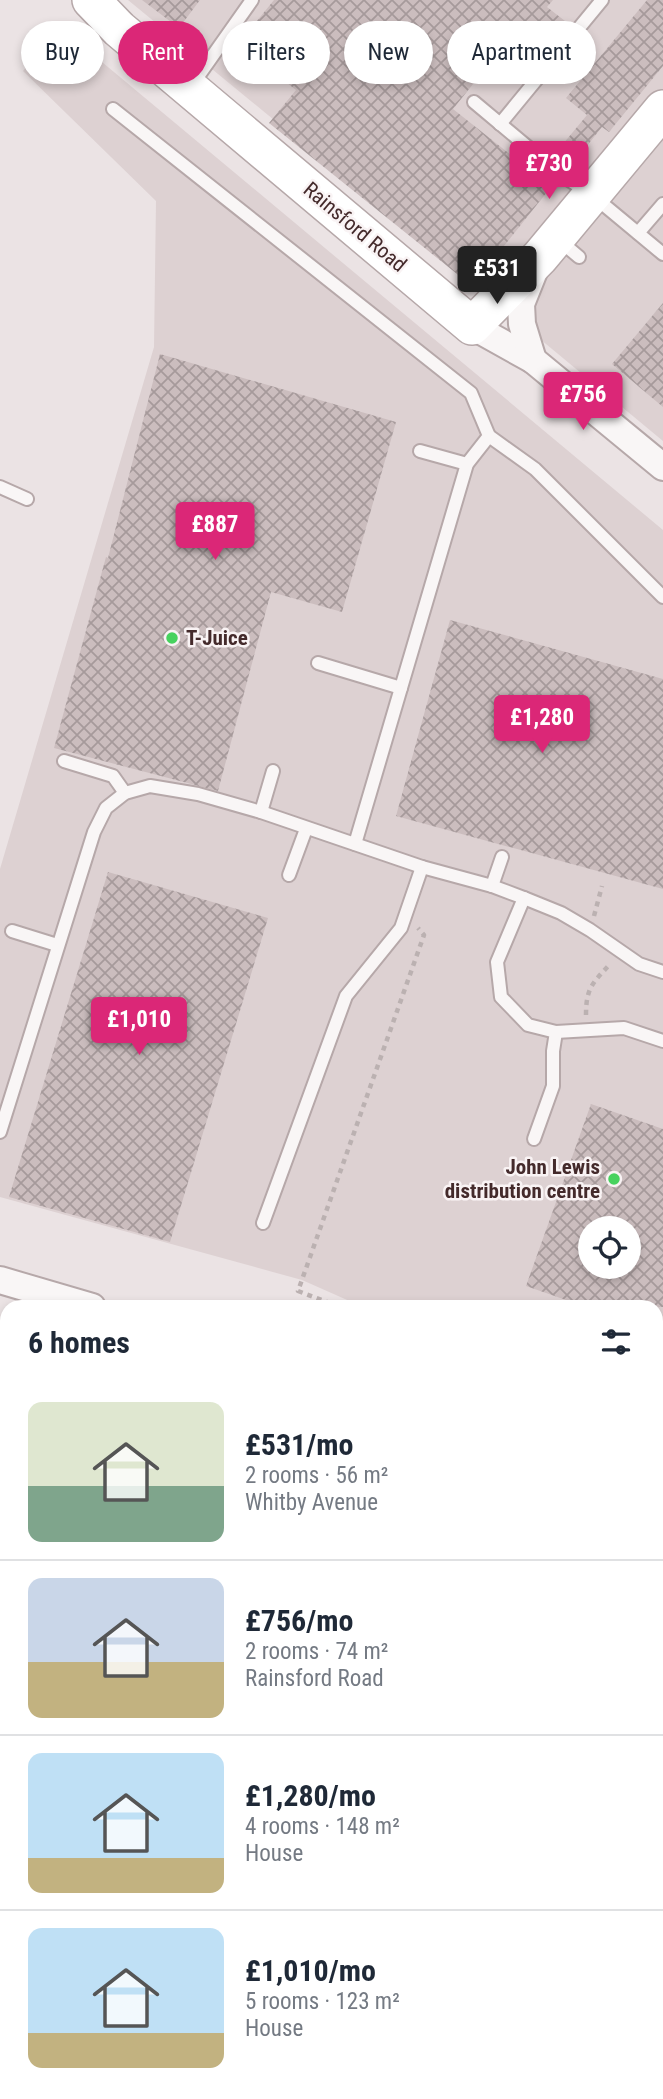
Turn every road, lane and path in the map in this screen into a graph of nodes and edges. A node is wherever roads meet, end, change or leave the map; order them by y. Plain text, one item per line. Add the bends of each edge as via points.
1 (91, 0) edge
2 (252, 0) edge
3 (602, 0) edge
4 (190, 89) junction
5 (474, 102) dead end
6 (113, 109) dead end
7 (663, 109) edge
8 (500, 124) junction
9 (592, 195) junction
10 (663, 204) edge
11 (638, 233) junction
12 (558, 251) junction
13 (663, 254) edge
14 (472, 326) junction
15 (533, 360) junction
16 (489, 436) junction
17 (420, 451) dead end
18 (467, 464) junction
19 (663, 467) edge
20 (0, 487) edge
21 (27, 499) dead end
22 (663, 597) edge
23 (318, 663) dead end
24 (401, 688) junction
25 (64, 761) dead end
26 (273, 771) dead end
27 (125, 793) junction
28 (261, 812) junction
29 (306, 829) junction
30 (355, 844) junction
31 (502, 857) dead end
32 (422, 867) junction
33 (289, 875) dead end
34 (492, 886) junction
35 (603, 886) dead end
36 (524, 898) junction
37 (407, 914) junction
38 (590, 930) junction
39 (12, 931) dead end
40 (57, 945) junction
41 (621, 952) junction
42 (663, 972) edge
43 (585, 1030) junction
44 (556, 1032) junction
45 (663, 1041) edge
46 (6, 1092) edge
47 (0, 1132) edge
48 (534, 1139) dead end
49 (264, 1223) dead end
50 (0, 1280) edge
51 (68, 1300) edge
52 (320, 1300) edge

1 - 4 street, Rainsford Road
2 - 4 lane
3 - 8 lane
4 - 14 street, Rainsford Road
5 - 8 lane
6 - 16 lane via 471,393
7 - 9 street
8 - 9 lane
9 - 11 lane
9 - 12 street
10 - 11 lane
11 - 13 lane
12 - 14 street
12 - 15 street via 521,304
14 - 15 street, Rainsford Road
15 - 19 street, Rainsford Road
16 - 18 lane
16 - 22 lane via 535,469
17 - 18 lane
18 - 24 lane
20 - 21 lane
23 - 24 lane
24 - 30 lane
25 - 27 lane via 113,775
26 - 28 lane
27 - 28 lane via 150,786
27 - 40 lane via 106,808 94,832
28 - 29 lane
29 - 30 lane
29 - 33 lane
30 - 32 lane
31 - 34 lane
32 - 34 lane
32 - 37 lane
34 - 36 lane
35 - 38 path
36 - 38 lane
36 - 44 lane via 497,962 501,997 528,1025
37 - 49 lane via 401,928 346,996
37 - 52 path via 424,935 298,1292
38 - 41 lane
39 - 40 lane
40 - 46 lane
41 - 42 lane
41 - 43 path via 594,981 586,997
43 - 44 lane
43 - 45 lane via 624,1028
44 - 48 lane via 553,1086
46 - 47 lane
50 - 51 street

